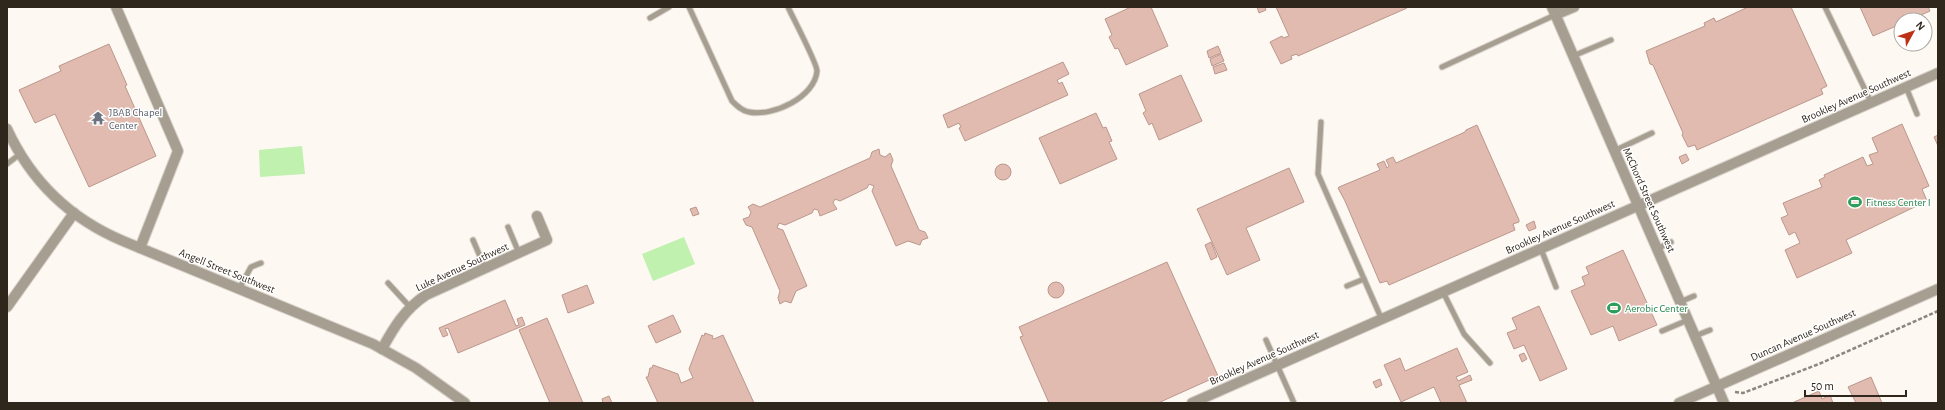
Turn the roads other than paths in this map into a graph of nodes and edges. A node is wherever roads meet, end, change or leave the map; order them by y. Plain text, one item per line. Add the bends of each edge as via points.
1 (116, 7) edge
2 (669, 7) edge
3 (689, 7) edge
4 (788, 7) edge
5 (1574, 7) edge
6 (1825, 7) edge
7 (1554, 11) edge
8 (650, 18) dead end
9 (1611, 40) dead end
10 (1574, 56) junction
11 (1442, 67) dead end
12 (1938, 73) edge
13 (1906, 87) junction
14 (1871, 102) junction
15 (1917, 114) dead end
16 (1321, 122) dead end
17 (7, 129) edge
18 (1652, 133) dead end
19 (1614, 151) junction
20 (20, 154) junction
21 (7, 164) edge
22 (1638, 206) junction
23 (74, 213) junction
24 (537, 216) dead end
25 (508, 226) dead end
26 (473, 240) dead end
27 (1671, 242) dead end
28 (140, 248) junction
29 (1540, 249) junction
30 (1657, 249) junction
31 (519, 253) junction
32 (260, 263) dead end
33 (485, 268) junction
34 (1364, 279) junction
35 (388, 283) dead end
36 (1347, 286) dead end
37 (1556, 287) dead end
38 (239, 288) junction
39 (1938, 289) edge
40 (1443, 292) junction
41 (1694, 296) dead end
42 (1680, 302) junction
43 (7, 307) edge
44 (410, 307) junction
45 (1382, 320) junction
46 (1688, 320) junction
47 (1710, 330) dead end
48 (1662, 331) dead end
49 (1695, 336) junction
50 (1266, 340) dead end
51 (382, 349) junction
52 (1490, 363) dead end
53 (1277, 366) junction
54 (1716, 386) junction
55 (465, 403) edge
56 (1192, 403) edge
57 (1294, 403) edge
58 (1679, 403) edge
59 (1724, 403) edge

1 - 28 street via 178,151
2 - 8 lane
3 - 4 lane via 732,101 749,112 759,113 792,102 803,96 815,83 817,70
5 - 7 street
6 - 14 lane
7 - 10 street, McChord Street Southwest
7 - 11 lane
9 - 10 lane
10 - 19 street, McChord Street Southwest
12 - 13 street, Brookley Avenue Southwest
13 - 14 street, Brookley Avenue Southwest
13 - 15 lane
14 - 22 street, Brookley Avenue Southwest
16 - 34 lane via 1318,174
17 - 20 street, Angell Street Southwest
18 - 19 lane
19 - 22 street, McChord Street Southwest
20 - 21 lane
20 - 23 street, Angell Street Southwest via 41,183
22 - 29 street, Brookley Avenue Southwest
22 - 30 street, McChord Street Southwest
23 - 28 street, Angell Street Southwest via 99,230
23 - 43 street
24 - 31 street, Luke Avenue Southwest via 547,240
25 - 31 lane
26 - 33 lane
27 - 30 lane
28 - 38 street, Angell Street Southwest
29 - 37 lane
29 - 40 street, Brookley Avenue Southwest
30 - 42 street, McChord Street Southwest
31 - 33 street, Luke Avenue Southwest
32 - 38 lane via 251,267
33 - 44 street, Luke Avenue Southwest via 426,295
34 - 36 lane
34 - 45 lane
35 - 44 lane
38 - 51 street, Angell Street Southwest
39 - 54 street, Duncan Avenue Southwest
40 - 45 street, Brookley Avenue Southwest
40 - 52 lane via 1464,334
41 - 42 lane
42 - 46 street, McChord Street Southwest
44 - 51 street, Luke Avenue Southwest via 400,318
45 - 53 street, Brookley Avenue Southwest
46 - 48 lane
46 - 49 street, McChord Street Southwest
47 - 49 lane
49 - 54 street, McChord Street Southwest
50 - 53 lane
51 - 55 street, Angell Street Southwest via 428,376
53 - 56 street, Brookley Avenue Southwest
53 - 57 lane
54 - 58 street, Duncan Avenue Southwest
54 - 59 street, McChord Street Southwest

